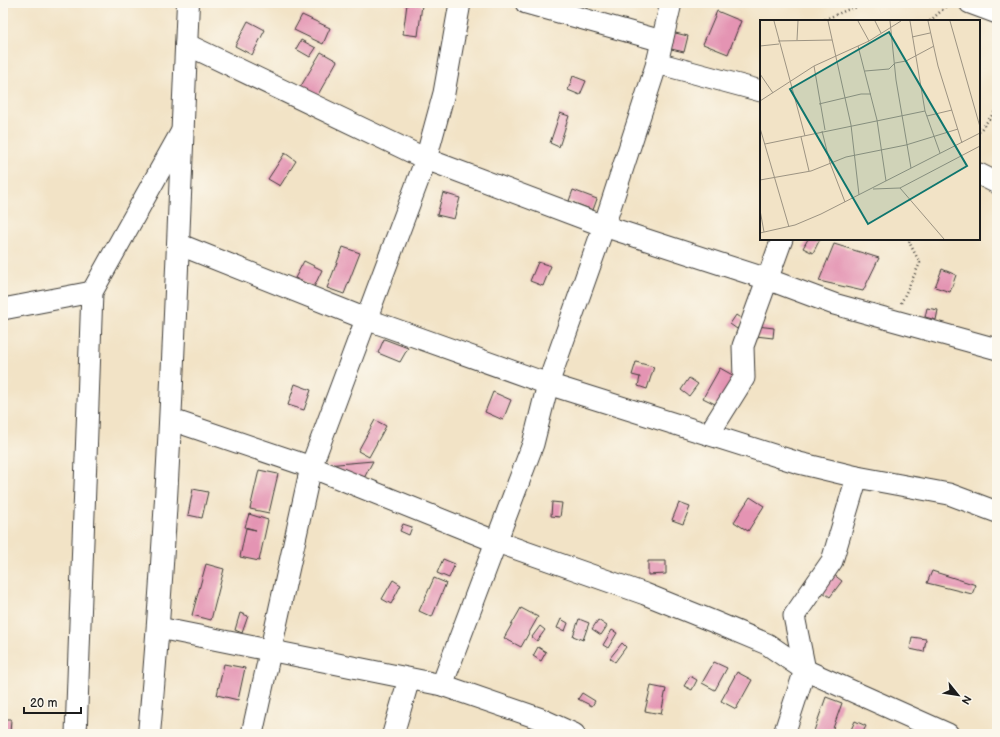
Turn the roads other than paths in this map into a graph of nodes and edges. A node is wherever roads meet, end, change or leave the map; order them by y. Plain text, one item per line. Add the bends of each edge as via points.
1 (188, 3) edge
2 (460, 3) edge
3 (526, 3) edge
4 (672, 3) edge
5 (970, 3) edge
6 (997, 12) edge
7 (662, 41) junction
8 (186, 44) junction
9 (657, 63) junction
10 (760, 91) edge
11 (183, 129) junction
12 (426, 159) junction
13 (980, 174) edge
14 (997, 183) edge
15 (604, 226) junction
16 (782, 240) edge
17 (178, 244) junction
18 (767, 279) junction
19 (92, 292) junction
20 (3, 309) edge
21 (366, 319) junction
22 (997, 349) edge
23 (548, 384) junction
24 (172, 420) junction
25 (709, 434) junction
26 (311, 467) junction
27 (857, 477) junction
28 (997, 512) edge
29 (497, 542) junction
30 (159, 628) junction
31 (271, 650) junction
32 (805, 670) junction
33 (409, 679) junction
34 (442, 685) junction
35 (76, 734) edge
36 (149, 734) edge
37 (252, 734) edge
38 (393, 734) edge
39 (574, 734) edge
40 (784, 734) edge
41 (948, 734) edge

1 - 8 street
2 - 12 street via 444,93
3 - 7 street
4 - 7 street
5 - 6 street
7 - 9 street
8 - 11 street
8 - 12 street
9 - 10 street
9 - 15 street
11 - 17 street
11 - 19 street
12 - 15 street
12 - 21 street
13 - 14 street
15 - 18 street
15 - 23 street
16 - 18 street
17 - 21 street
17 - 24 street
18 - 22 street via 834,304
18 - 25 street via 743,346 744,378
19 - 20 street
19 - 35 street
21 - 23 street
21 - 26 street
23 - 25 street
23 - 29 street via 533,444
24 - 26 street
24 - 30 street
25 - 27 street via 799,463
26 - 29 street
26 - 31 street
27 - 28 street via 949,494
27 - 32 street via 832,561 794,616
29 - 32 street via 646,594 712,621 767,644
29 - 34 street
30 - 31 street
30 - 36 street
31 - 33 street
31 - 37 street
32 - 40 street
32 - 41 street
33 - 34 street
33 - 38 street
34 - 39 street via 541,719

